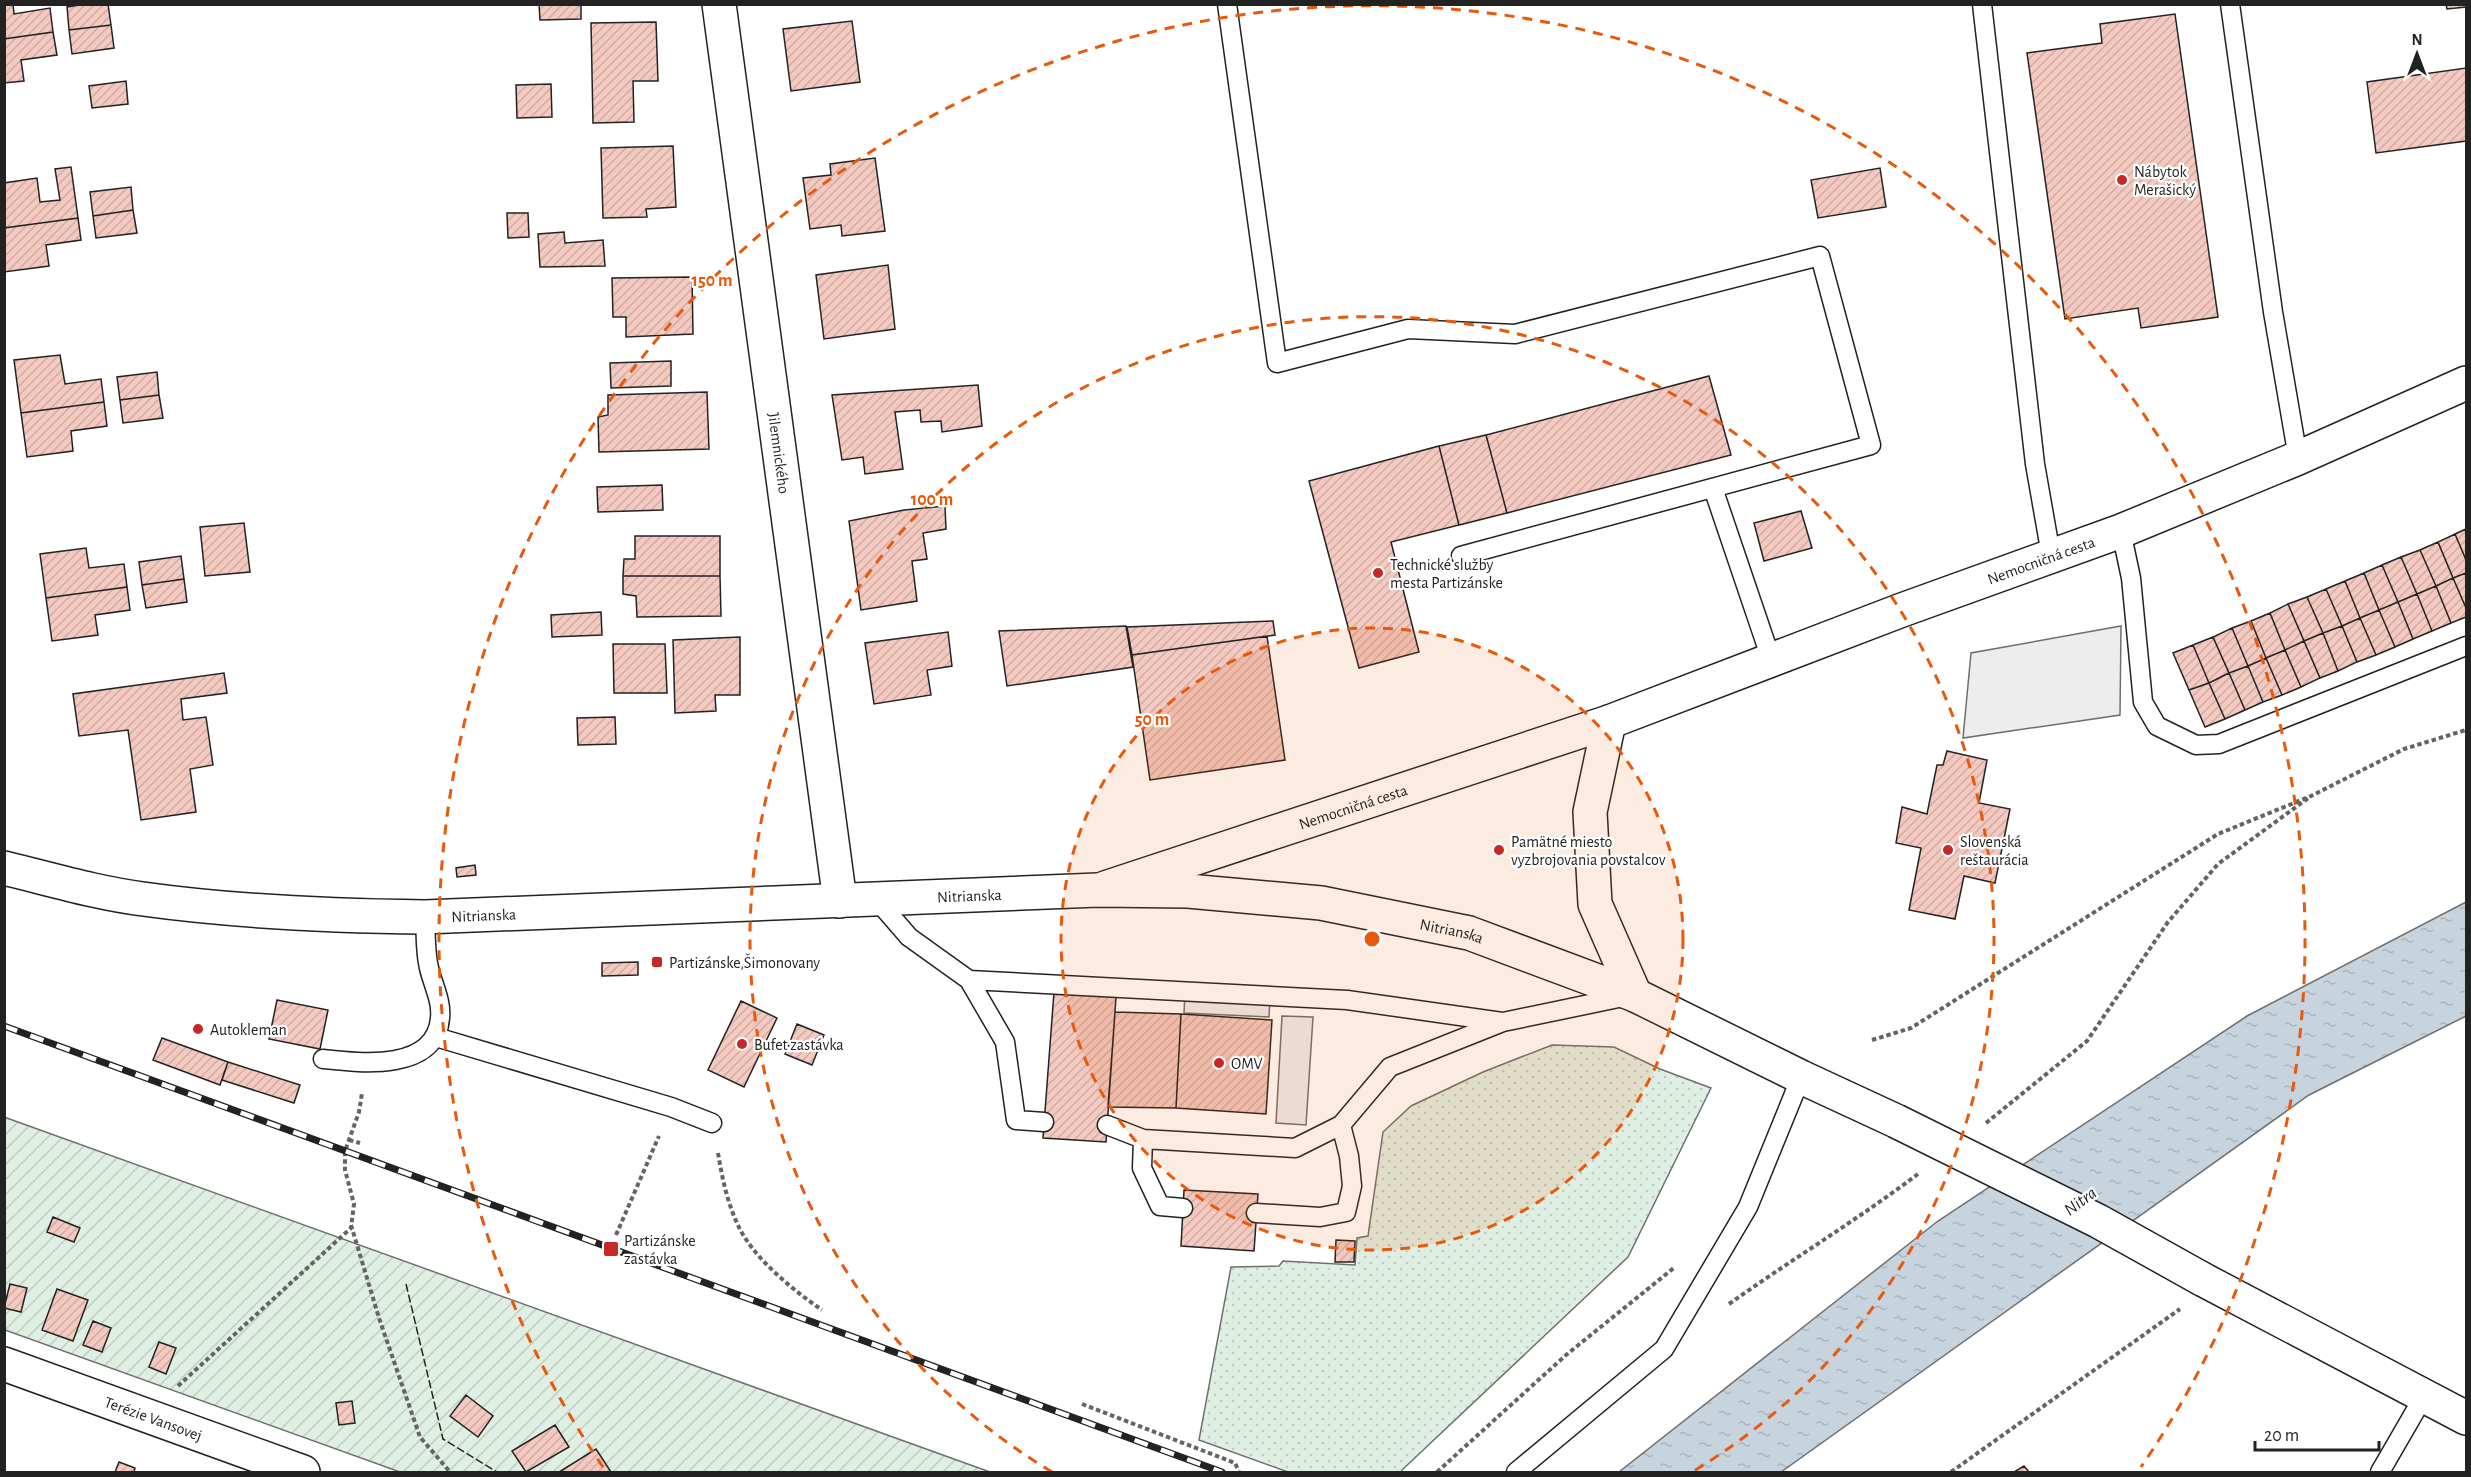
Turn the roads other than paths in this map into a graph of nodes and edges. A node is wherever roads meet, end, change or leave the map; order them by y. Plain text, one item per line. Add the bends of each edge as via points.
1 (719, 4) edge
2 (1227, 4) edge
3 (1982, 4) edge
4 (2230, 4) edge
5 (2466, 383) edge
6 (2298, 458) junction
7 (1713, 488) junction
8 (2121, 531) junction
9 (2051, 555) junction
10 (1461, 556) dead end
11 (2466, 646) edge
12 (1771, 659) junction
13 (1609, 722) junction
14 (4, 868) edge
15 (1098, 890) junction
16 (876, 899) junction
17 (840, 901) junction
18 (425, 917) junction
19 (969, 980) junction
20 (1635, 995) junction
21 (1503, 1022) junction
22 (436, 1037) junction
23 (323, 1059) dead end
24 (1801, 1077) junction
25 (1044, 1122) dead end
26 (712, 1123) road end
27 (1107, 1125) dead end
28 (1341, 1125) junction
29 (1143, 1139) junction
30 (1183, 1208) dead end
31 (1256, 1213) dead end
32 (4, 1364) edge
33 (2424, 1396) junction
34 (2466, 1418) edge
35 (303, 1473) edge
36 (1516, 1473) edge
37 (2380, 1473) edge

1 - 17 street, Jilemnického
2 - 7 lane via 1277,363 1408,329 1515,334 1820,256 1871,445
3 - 9 lane via 2035,464
4 - 6 lane via 2273,312
5 - 6 street, Nemocničná cesta
6 - 8 street, Nemocničná cesta
7 - 10 lane
7 - 12 lane
8 - 9 street, Nemocničná cesta
8 - 11 lane via 2131,578 2143,702 2157,726 2196,745 2219,744
9 - 12 street, Nemocničná cesta
12 - 13 street, Nemocničná cesta
13 - 15 street, Nemocničná cesta
13 - 20 street via 1590,812 1595,904
14 - 18 street, Nitrianska via 140,899 246,912
15 - 16 street, Nitrianska
15 - 20 street, Nitrianska via 1253,896 1403,918 1469,933
16 - 17 street, Nitrianska
16 - 19 lane via 909,937
17 - 18 street, Nitrianska
18 - 22 lane via 428,966 440,1002
19 - 21 lane via 1347,1000
19 - 25 lane via 1005,1042 1017,1120
20 - 21 lane
20 - 24 street, Nitrianska
21 - 28 lane via 1390,1067
22 - 23 lane via 401,1060 366,1063
22 - 26 lane via 671,1107
24 - 33 street, Nitrianska, bridge via 2098,1221
24 - 36 lane via 1748,1207 1664,1349
27 - 29 lane
28 - 29 lane via 1295,1148
28 - 31 lane via 1352,1186 1346,1212 1320,1217
29 - 30 lane via 1142,1168 1160,1206
32 - 35 street, Terézie Vansovej
33 - 34 street, Nitrianska
33 - 37 lane

